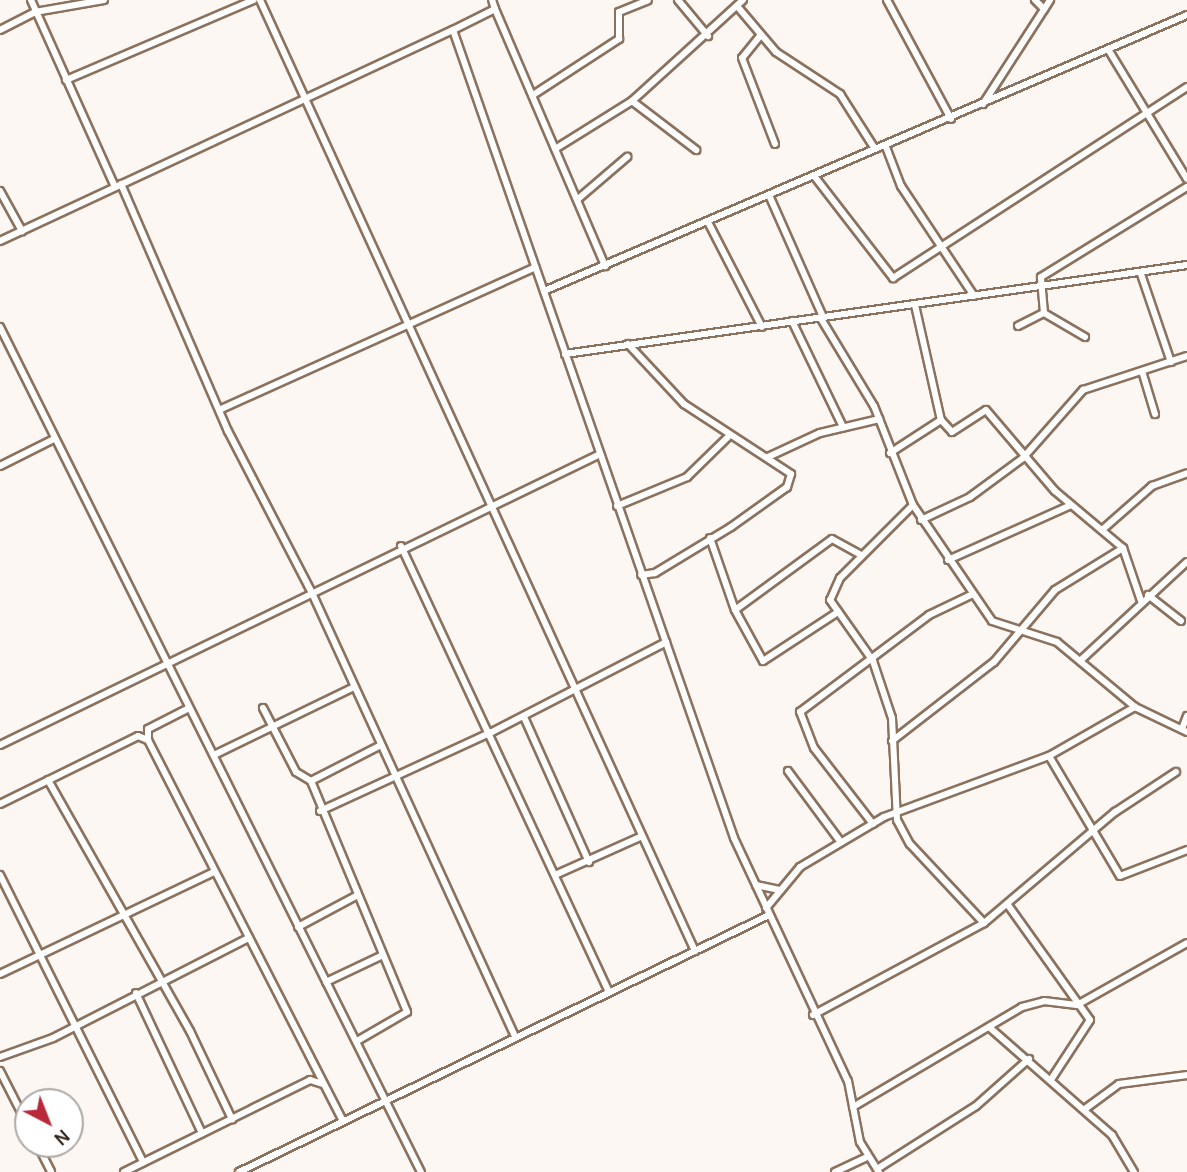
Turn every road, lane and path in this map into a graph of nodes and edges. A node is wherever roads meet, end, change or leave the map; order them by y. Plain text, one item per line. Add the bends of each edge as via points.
1 (31, 0) edge
2 (104, 0) edge
3 (254, 0) edge
4 (260, 0) edge
5 (492, 0) edge
6 (648, 0) edge
7 (678, 0) edge
8 (743, 0) edge
9 (1034, 0) edge
10 (1050, 0) edge
11 (889, 1) edge
12 (737, 6) junction
13 (495, 9) junction
14 (1044, 9) junction
15 (35, 12) junction
16 (1187, 15) edge
17 (0, 30) edge
18 (453, 30) junction
19 (708, 36) junction
20 (760, 36) junction
21 (1108, 49) junction
22 (66, 80) junction
23 (1187, 87) edge
24 (533, 95) junction
25 (303, 96) junction
26 (632, 101) junction
27 (983, 105) junction
28 (1145, 114) junction
29 (951, 119) junction
30 (775, 144) dead end
31 (886, 147) junction
32 (555, 149) junction
33 (875, 149) junction
34 (696, 150) dead end
35 (626, 157) dead end
36 (815, 177) junction
37 (1187, 179) edge
38 (118, 186) junction
39 (1187, 187) edge
40 (0, 191) edge
41 (769, 195) junction
42 (578, 200) junction
43 (708, 222) junction
44 (22, 231) junction
45 (0, 241) edge
46 (943, 248) junction
47 (1187, 265) edge
48 (605, 266) junction
49 (535, 267) junction
50 (1141, 274) junction
51 (1038, 284) junction
52 (544, 291) junction
53 (974, 296) junction
54 (915, 305) junction
55 (1044, 313) junction
56 (822, 317) junction
57 (792, 321) junction
58 (407, 326) junction
59 (1018, 326) dead end
60 (0, 327) edge
61 (762, 327) junction
62 (1085, 337) dead end
63 (628, 344) junction
64 (565, 354) junction
65 (1187, 356) edge
66 (1171, 362) junction
67 (1142, 371) junction
68 (219, 410) junction
69 (1155, 414) dead end
70 (879, 419) junction
71 (941, 420) junction
72 (843, 427) junction
73 (728, 437) junction
74 (54, 439) junction
75 (890, 453) junction
76 (600, 454) junction
77 (768, 457) junction
78 (1023, 458) junction
79 (0, 466) edge
80 (1187, 472) edge
81 (913, 505) junction
82 (617, 506) junction
83 (1069, 506) junction
84 (492, 507) junction
85 (921, 520) junction
86 (1102, 530) junction
87 (710, 538) junction
88 (401, 546) junction
89 (1123, 548) junction
90 (861, 555) junction
91 (947, 561) junction
92 (1187, 562) edge
93 (641, 575) junction
94 (312, 593) junction
95 (971, 595) junction
96 (1148, 595) junction
97 (1141, 601) junction
98 (735, 610) junction
99 (838, 612) junction
100 (1181, 621) dead end
101 (1027, 632) junction
102 (666, 642) junction
103 (1081, 660) junction
104 (873, 661) junction
105 (167, 668) junction
106 (354, 687) junction
107 (576, 690) junction
108 (1135, 707) junction
109 (263, 708) dead end
110 (187, 709) junction
111 (1187, 716) edge
112 (524, 717) junction
113 (272, 728) junction
114 (1184, 730) edge
115 (492, 733) junction
116 (148, 740) junction
117 (892, 741) junction
118 (381, 745) junction
119 (0, 746) edge
120 (214, 755) junction
121 (1049, 755) junction
122 (788, 771) dead end
123 (1176, 772) dead end
124 (396, 777) junction
125 (48, 780) junction
126 (311, 781) junction
127 (0, 804) edge
128 (320, 811) junction
129 (896, 811) junction
130 (873, 824) junction
131 (1091, 834) junction
132 (642, 836) junction
133 (841, 841) junction
134 (1187, 850) edge
135 (589, 862) junction
136 (214, 872) junction
137 (0, 875) edge
138 (555, 876) junction
139 (756, 885) junction
140 (779, 890) junction
141 (356, 896) junction
142 (1008, 905) junction
143 (768, 912) junction
144 (125, 914) junction
145 (984, 923) junction
146 (298, 927) junction
147 (248, 938) junction
148 (1187, 943) edge
149 (695, 951) junction
150 (39, 955) junction
151 (383, 955) junction
152 (0, 974) edge
153 (326, 982) junction
154 (161, 983) junction
155 (610, 992) junction
156 (136, 993) junction
157 (1082, 1003) junction
158 (813, 1014) junction
159 (74, 1026) junction
160 (989, 1027) junction
161 (515, 1037) junction
162 (357, 1041) junction
163 (0, 1056) edge
164 (1029, 1059) junction
165 (314, 1064) junction
166 (0, 1071) edge
167 (1187, 1075) edge
168 (1052, 1079) junction
169 (310, 1080) junction
170 (324, 1085) junction
171 (14, 1098) edge
172 (385, 1100) junction
173 (229, 1104) junction
174 (853, 1107) junction
175 (1085, 1109) junction
176 (247, 1111) junction
177 (232, 1119) junction
178 (343, 1121) junction
179 (202, 1133) junction
180 (865, 1158) junction
181 (143, 1162) junction
182 (878, 1171) edge
183 (124, 1172) edge
184 (239, 1172) edge
185 (421, 1172) edge
186 (835, 1172) edge
187 (1134, 1172) edge

1 - 15 street
2 - 15 street
3 - 22 street
4 - 25 street
5 - 13 street
6 - 24 street via 619,12 619,39
7 - 19 street
8 - 12 street
9 - 14 street
10 - 14 street
11 - 29 street
12 - 19 street
12 - 20 street
13 - 18 street
13 - 24 street
14 - 27 street
15 - 17 street
15 - 22 street
16 - 21 street
18 - 25 street
18 - 49 street
19 - 26 street
20 - 30 street via 742,58
20 - 33 street via 840,94
21 - 27 street
21 - 28 street
22 - 38 street
23 - 28 street
24 - 32 street
25 - 38 street
25 - 58 street
26 - 32 street
26 - 34 street
27 - 29 street
28 - 37 street
28 - 46 street
29 - 31 street
31 - 33 street
31 - 46 street via 901,186
32 - 42 street
33 - 36 street
35 - 42 street
36 - 41 street
36 - 46 street via 889,278
38 - 44 street
38 - 68 street
39 - 51 street
40 - 44 street
41 - 43 street
41 - 56 street
42 - 48 street
43 - 48 street
43 - 61 street
44 - 45 street
46 - 53 street
47 - 50 street
48 - 52 street
49 - 52 street
49 - 58 street
50 - 51 street
50 - 66 street
51 - 53 street
51 - 55 street
52 - 64 street
53 - 54 street
54 - 56 street
54 - 71 street
55 - 59 street
55 - 62 street
56 - 57 street
56 - 70 street
57 - 61 street
57 - 72 street
58 - 68 street
58 - 84 street
60 - 74 street
61 - 63 street
63 - 64 street
63 - 73 street via 670,392
64 - 76 street
65 - 66 street
66 - 67 street
67 - 69 street
67 - 78 street via 1075,396
68 - 94 street
70 - 72 street
70 - 75 street
71 - 75 street
71 - 78 street via 952,432 986,410
72 - 77 street
73 - 77 street
73 - 82 street via 687,477
74 - 79 street
74 - 105 street
75 - 81 street
76 - 82 street
76 - 84 street
77 - 87 street via 788,468 787,487
78 - 83 street
78 - 85 street via 970,497
80 - 86 street via 1152,486
81 - 85 street
81 - 90 street
82 - 93 street
83 - 86 street
83 - 91 street
84 - 88 street
84 - 107 street
85 - 91 street
86 - 89 street
87 - 93 street via 655,573
87 - 98 street
88 - 94 street
88 - 115 street
89 - 97 street
89 - 101 street via 1055,590
90 - 98 street via 832,539
90 - 99 street via 831,594
91 - 95 street
92 - 96 street
93 - 102 street
94 - 105 street
94 - 106 street
95 - 101 street via 992,621
95 - 104 street via 929,615
96 - 97 street
96 - 100 street
97 - 103 street
98 - 99 street via 765,662
99 - 104 street
101 - 103 street via 1057,642
101 - 117 street
102 - 107 street
102 - 139 street
103 - 108 street
104 - 117 street via 892,718
104 - 130 street via 800,712 814,748
105 - 110 street
105 - 119 street
106 - 113 street
106 - 118 street
107 - 112 street
107 - 132 street
108 - 114 street
108 - 121 street
109 - 113 street
110 - 116 street via 148,729
110 - 120 street
111 - 114 street
112 - 115 street
112 - 135 street
113 - 120 street
113 - 126 street via 296,772
115 - 124 street
115 - 138 street
116 - 125 street via 138,736
116 - 136 street
117 - 129 street
118 - 124 street
118 - 126 street
120 - 146 street
121 - 129 street
121 - 131 street
122 - 133 street
123 - 131 street
124 - 128 street
124 - 161 street
125 - 127 street
125 - 144 street
126 - 128 street
128 - 141 street
129 - 130 street
129 - 145 street via 910,844
130 - 133 street
131 - 134 street via 1120,876
131 - 142 street
132 - 135 street
132 - 149 street
133 - 140 street
135 - 138 street
136 - 144 street
136 - 147 street
137 - 150 street
138 - 155 street
139 - 140 street
139 - 143 street
140 - 143 street
141 - 146 street
141 - 151 street
142 - 145 street
142 - 157 street
143 - 149 street
143 - 158 street via 798,967
144 - 150 street
144 - 154 street
145 - 158 street
146 - 153 street
147 - 154 street
147 - 165 street
148 - 157 street
149 - 155 street
150 - 152 street
150 - 159 street
151 - 153 street
151 - 162 street via 407,1016
153 - 162 street
154 - 156 street
154 - 173 street
155 - 161 street
156 - 159 street
156 - 179 street
157 - 160 street via 1038,1002
157 - 168 street via 1090,1025
158 - 174 street via 848,1081
159 - 163 street
159 - 181 street
160 - 164 street
160 - 174 street
161 - 172 street
162 - 172 street
164 - 168 street
164 - 182 street via 957,1119
165 - 169 street
165 - 170 street
166 - 171 street
167 - 175 street via 1119,1084
168 - 175 street
169 - 170 street
169 - 176 street
170 - 178 street
172 - 178 street
172 - 185 street
173 - 176 street
173 - 177 street
174 - 180 street
175 - 187 street via 1122,1146
176 - 177 street
177 - 179 street
178 - 184 street
179 - 181 street
180 - 182 street
180 - 186 street
181 - 183 street

